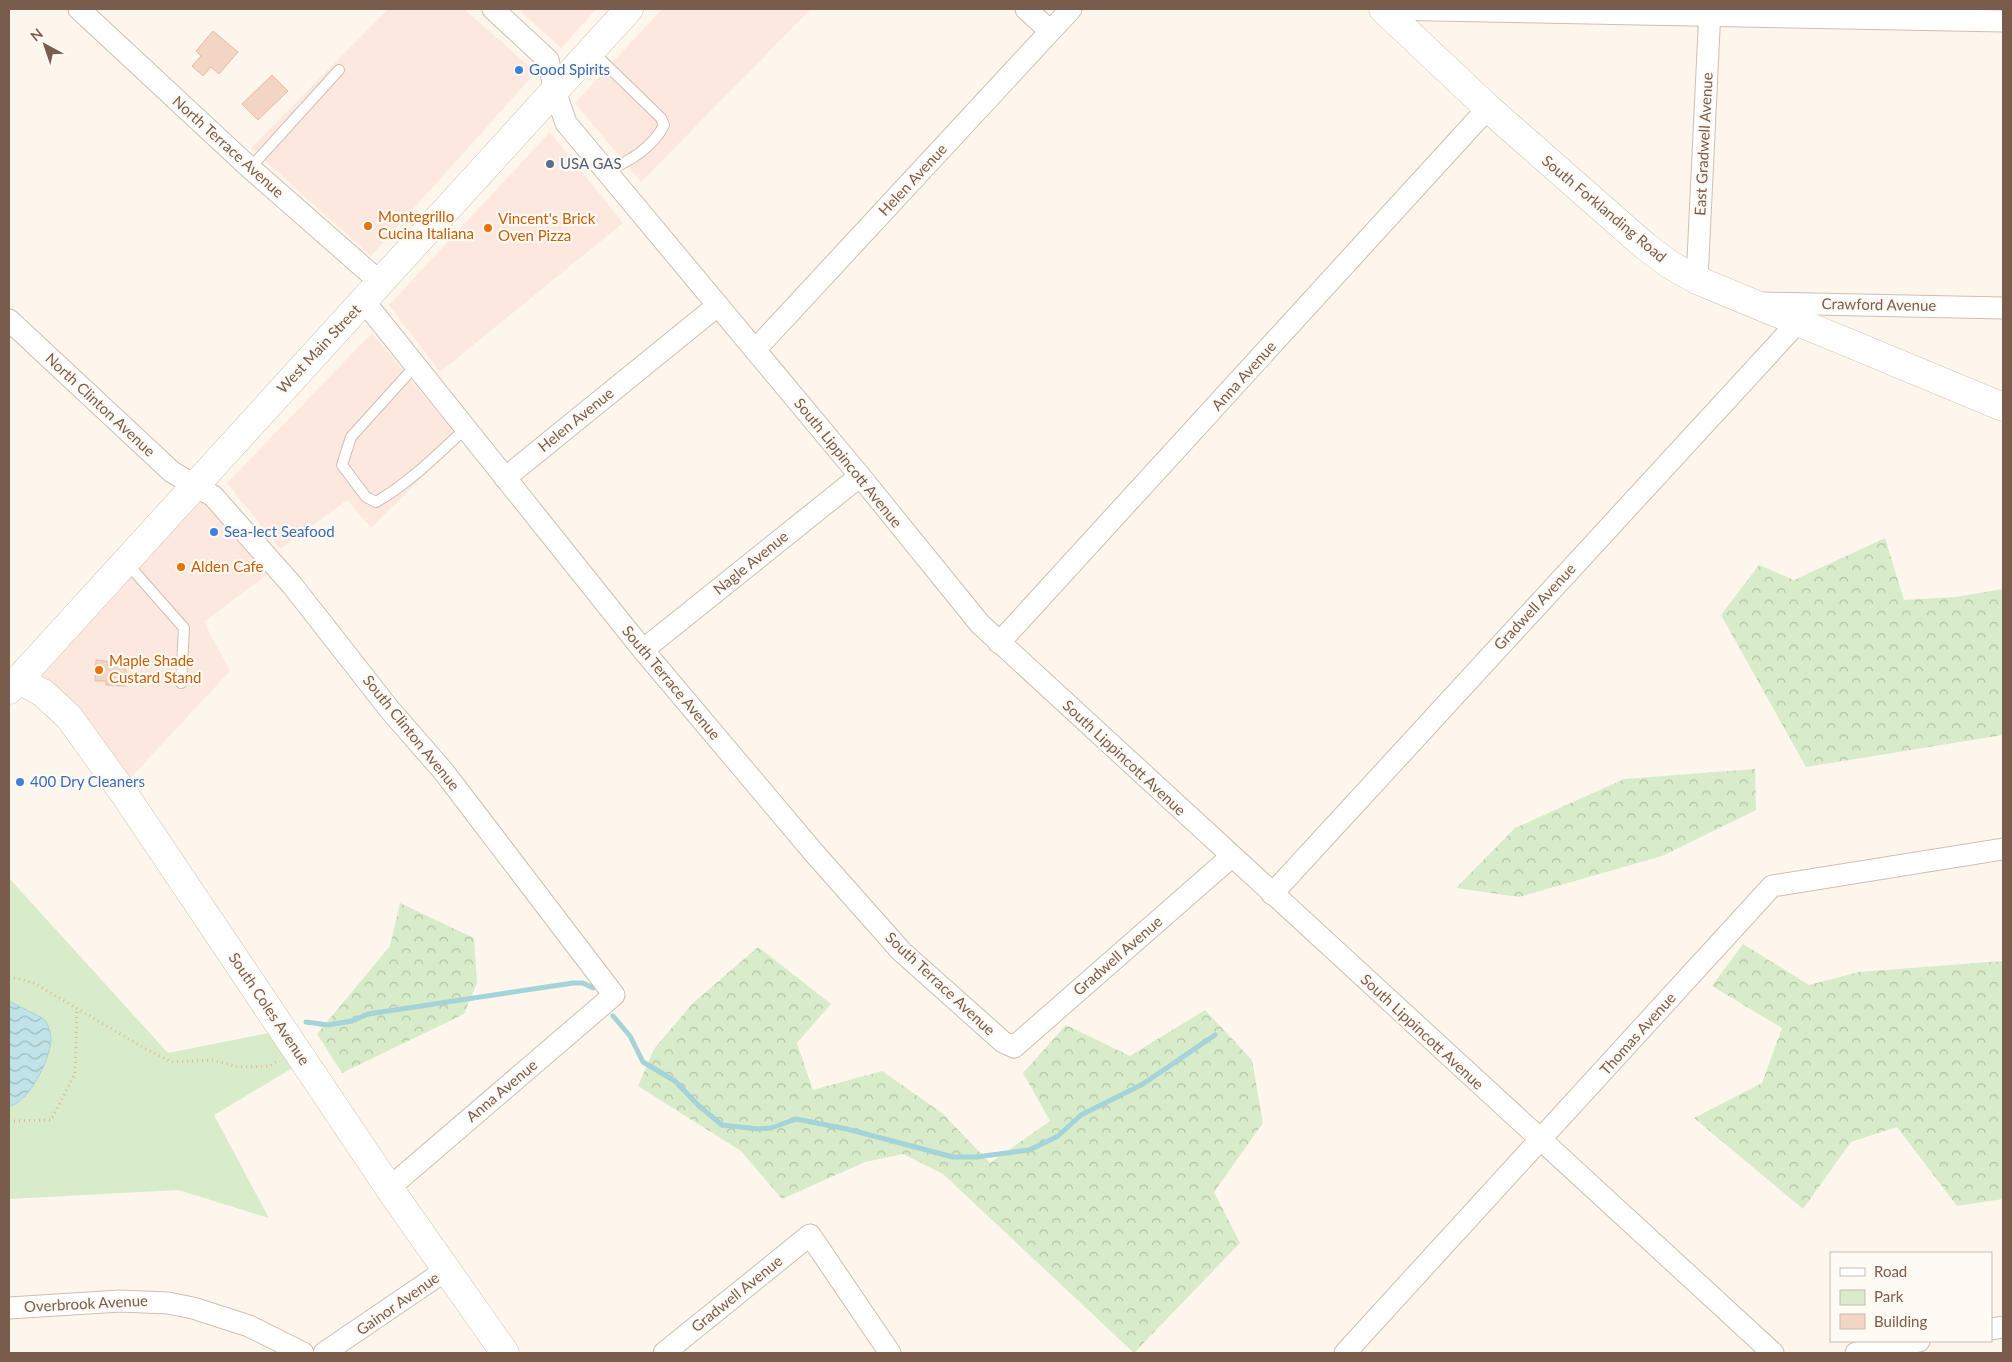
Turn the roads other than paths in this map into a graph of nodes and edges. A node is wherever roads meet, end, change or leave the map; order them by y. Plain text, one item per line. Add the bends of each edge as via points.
1 (78, 9) edge
2 (493, 9) edge
3 (629, 9) edge
4 (1026, 9) edge
5 (1071, 9) edge
6 (1383, 9) edge
7 (1710, 12) edge
8 (2003, 21) edge
9 (1050, 31) junction
10 (591, 50) junction
11 (339, 70) dead end
12 (555, 91) junction
13 (1488, 108) junction
14 (250, 168) junction
15 (606, 172) junction
16 (1698, 280) junction
17 (372, 291) junction
18 (1755, 303) junction
19 (717, 306) junction
20 (2003, 308) edge
21 (9, 320) edge
22 (1799, 321) junction
23 (755, 350) junction
24 (416, 365) junction
25 (2003, 407) edge
26 (466, 428) junction
27 (860, 476) junction
28 (505, 478) junction
29 (194, 485) junction
30 (125, 561) junction
31 (999, 643) junction
32 (643, 650) junction
33 (180, 682) dead end
34 (12, 683) edge
35 (2003, 849) edge
36 (1231, 857) junction
37 (1272, 894) junction
38 (614, 995) joint
39 (1003, 1042) joint
40 (1541, 1141) junction
41 (389, 1188) junction
42 (446, 1270) junction
43 (9, 1308) edge
44 (1914, 1342) edge
45 (303, 1353) edge
46 (324, 1353) edge
47 (504, 1353) edge
48 (664, 1353) edge
49 (890, 1353) edge
50 (1345, 1353) edge
51 (1773, 1353) edge
52 (1856, 1353) edge

1 - 14 street, North Terrace Avenue
2 - 12 street, South Lippincott Avenue via 548,60
3 - 10 street, West Main Street
4 - 9 street
5 - 9 street, Helen Avenue
6 - 7 street
6 - 13 street, South Forklanding Road
7 - 8 street
7 - 16 street, East Gradwell Avenue
9 - 23 street, Helen Avenue
10 - 12 street, West Main Street
10 - 15 lane via 661,118 664,125 660,134 632,160
11 - 14 lane
12 - 15 street, South Lippincott Avenue via 563,118
12 - 17 street, West Main Street
13 - 16 street, South Forklanding Road via 1645,246
13 - 31 street, Anna Avenue
14 - 17 street, North Terrace Avenue
15 - 19 street, South Lippincott Avenue
16 - 18 street, South Forklanding Road
17 - 24 street, South Terrace Avenue
17 - 29 street, West Main Street
18 - 20 street, Crawford Avenue
18 - 22 street, South Forklanding Road
19 - 23 street, South Lippincott Avenue
19 - 28 street, Helen Avenue
21 - 29 street, North Clinton Avenue via 172,472
22 - 25 street, South Forklanding Road
22 - 37 street, Gradwell Avenue
23 - 27 street, South Lippincott Avenue
24 - 26 street, South Terrace Avenue
24 - 26 lane via 351,436 342,465 366,497 376,502 389,494
26 - 28 street, South Terrace Avenue
27 - 31 street, South Lippincott Avenue via 936,573
27 - 32 street, Nagle Avenue
28 - 32 street, South Terrace Avenue
29 - 30 street, West Main Street
29 - 38 street, South Clinton Avenue via 213,496 292,585 390,710 444,772
30 - 33 lane via 184,628
30 - 34 street, West Main Street
31 - 36 street, South Lippincott Avenue
32 - 39 street, South Terrace Avenue via 901,951
34 - 41 street, South Coles Avenue via 42,693 69,717 123,792
35 - 40 street, Thomas Avenue via 1772,886
36 - 37 street, South Lippincott Avenue
36 - 39 street, Gradwell Avenue via 1014,1047
37 - 40 street, South Lippincott Avenue
38 - 41 street, Anna Avenue
40 - 50 street, Thomas Avenue
40 - 51 street, South Lippincott Avenue
41 - 42 street, South Coles Avenue
42 - 46 street, Gainor Avenue
42 - 47 street, South Coles Avenue
43 - 45 street, Overbrook Avenue via 120,1301 168,1303 249,1326
44 - 52 street
48 - 49 street, Gradwell Avenue via 810,1235

